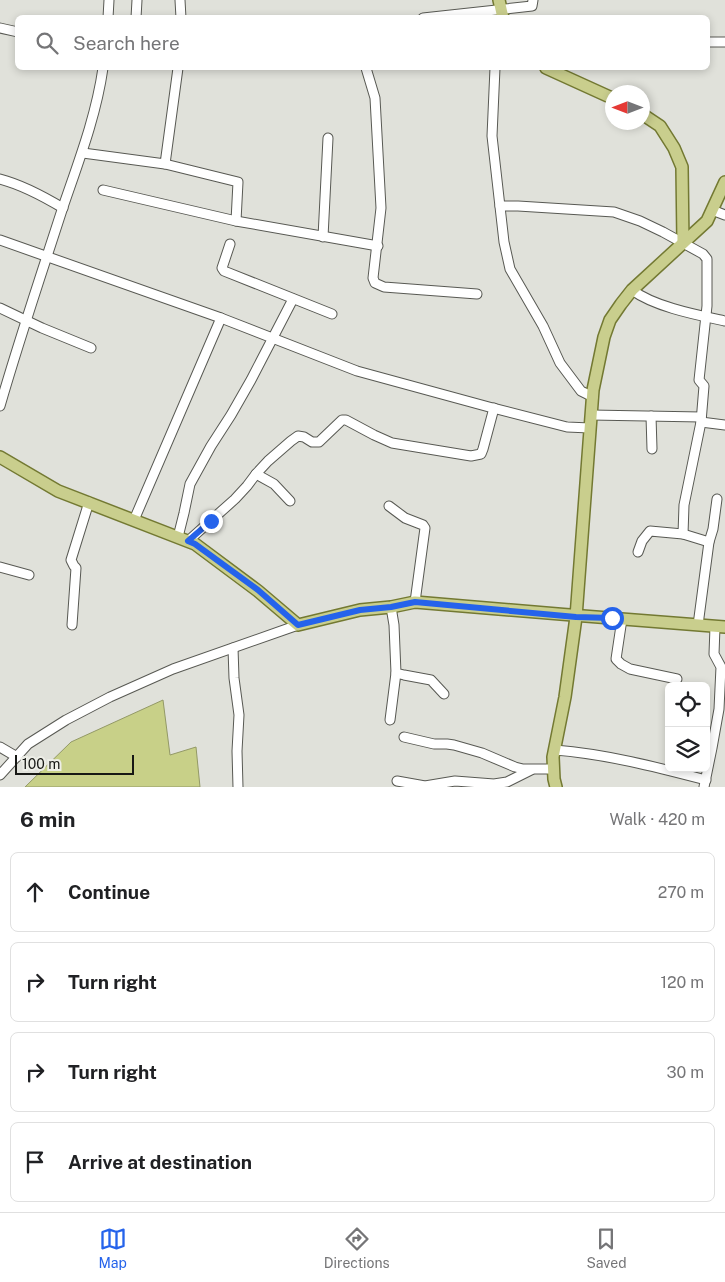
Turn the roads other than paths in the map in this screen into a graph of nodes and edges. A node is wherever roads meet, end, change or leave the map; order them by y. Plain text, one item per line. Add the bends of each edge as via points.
1 (109, 0) edge
2 (137, 0) edge
3 (180, 0) edge
4 (533, 0) edge
5 (501, 9) edge
6 (108, 15) edge
7 (136, 15) edge
8 (181, 15) edge
9 (449, 15) edge
10 (0, 28) edge
11 (15, 31) edge
12 (710, 42) edge
13 (725, 42) edge
14 (103, 70) edge
15 (178, 70) edge
16 (367, 70) edge
17 (495, 70) edge
18 (550, 70) edge
19 (605, 95) edge
20 (650, 119) edge
21 (328, 138) dead end
22 (83, 153) junction
23 (165, 164) junction
24 (0, 178) edge
25 (725, 182) edge
26 (103, 190) dead end
27 (500, 206) junction
28 (63, 208) junction
29 (712, 210) junction
30 (725, 215) edge
31 (236, 220) junction
32 (323, 237) junction
33 (0, 240) edge
34 (683, 243) junction
35 (230, 244) dead end
36 (378, 246) junction
37 (47, 257) junction
38 (632, 290) junction
39 (477, 294) dead end
40 (293, 299) junction
41 (0, 308) edge
42 (332, 314) dead end
43 (705, 316) junction
44 (221, 318) junction
45 (26, 320) junction
46 (725, 321) edge
47 (273, 337) junction
48 (91, 348) dead end
49 (593, 397) junction
50 (0, 406) edge
51 (494, 408) junction
52 (592, 415) junction
53 (650, 416) junction
54 (701, 420) junction
55 (725, 425) edge
56 (590, 428) junction
57 (652, 449) dead end
58 (0, 457) edge
59 (256, 474) junction
60 (717, 499) dead end
61 (290, 501) dead end
62 (89, 502) junction
63 (389, 506) dead end
64 (134, 520) junction
65 (683, 534) junction
66 (183, 539) junction
67 (709, 542) junction
68 (638, 552) dead end
69 (0, 567) edge
70 (29, 575) dead end
71 (415, 602) junction
72 (391, 607) junction
73 (576, 617) junction
74 (622, 619) junction
75 (72, 624) dead end
76 (298, 625) junction
77 (698, 625) junction
78 (720, 627) edge
79 (233, 648) junction
80 (396, 672) junction
81 (677, 679) dead end
82 (444, 694) dead end
83 (390, 720) dead end
84 (720, 727) edge
85 (404, 737) dead end
86 (0, 747) edge
87 (555, 750) junction
88 (17, 757) junction
89 (533, 769) junction
90 (553, 769) junction
91 (0, 775) edge
92 (397, 781) dead end
93 (705, 783) edge
94 (238, 787) edge
95 (556, 787) edge

1 - 6 street
2 - 7 street
3 - 8 street
4 - 5 street via 532,6
5 - 9 street
10 - 11 street
12 - 13 street
14 - 22 street
15 - 23 street
16 - 36 street via 375,98 381,208
17 - 27 street via 492,136
18 - 19 main road
20 - 34 main road via 660,126 682,167
21 - 32 street
22 - 23 street
22 - 28 street
23 - 31 street via 238,182
24 - 28 street
25 - 29 main road
26 - 31 street
27 - 34 street via 614,212
27 - 49 street via 510,269 560,363 581,391
28 - 37 street
29 - 30 street
29 - 34 main road via 707,221
31 - 32 street
32 - 36 street
33 - 37 street
34 - 38 main road
34 - 43 street via 707,259
35 - 40 street via 222,268 224,271
36 - 39 street via 373,278 379,286
37 - 44 street
37 - 45 street
38 - 43 street via 648,300
38 - 49 main road via 610,320
40 - 42 street
40 - 47 street
41 - 45 street
43 - 46 street
43 - 54 street via 699,380 704,386
44 - 47 street
44 - 64 street
45 - 48 street
45 - 50 street
47 - 51 street via 357,371
47 - 66 street via 190,484
49 - 52 main road
51 - 56 street via 567,427
51 - 59 street via 483,449 476,456 392,442 342,420 319,442 298,436
52 - 53 street
52 - 56 main road
53 - 54 street
53 - 57 street
54 - 55 street
54 - 65 street via 684,505
56 - 73 main road
58 - 62 main road via 58,491
59 - 61 street via 274,484
59 - 66 street via 235,499
60 - 67 street
62 - 64 main road
62 - 75 street via 71,560 76,568
63 - 71 street via 425,528
64 - 66 main road
65 - 67 street
65 - 68 street via 650,531
66 - 76 main road via 195,544 258,590
67 - 77 street
69 - 70 street
71 - 72 main road
71 - 73 main road
72 - 76 main road via 360,610
72 - 80 street
73 - 74 main road
73 - 87 main road
74 - 77 main road
74 - 81 street via 616,659 630,669
76 - 79 street
77 - 78 main road
78 - 84 street via 714,654 721,667
79 - 88 street via 173,669 110,697 28,744
79 - 94 street via 238,715
80 - 82 street via 431,680
80 - 83 street
84 - 93 street
85 - 89 street via 454,745 515,767
86 - 88 street
87 - 90 main road
87 - 93 street via 630,762
88 - 91 street
89 - 90 street
89 - 92 street via 507,782 494,784 454,781 425,786
90 - 95 main road

